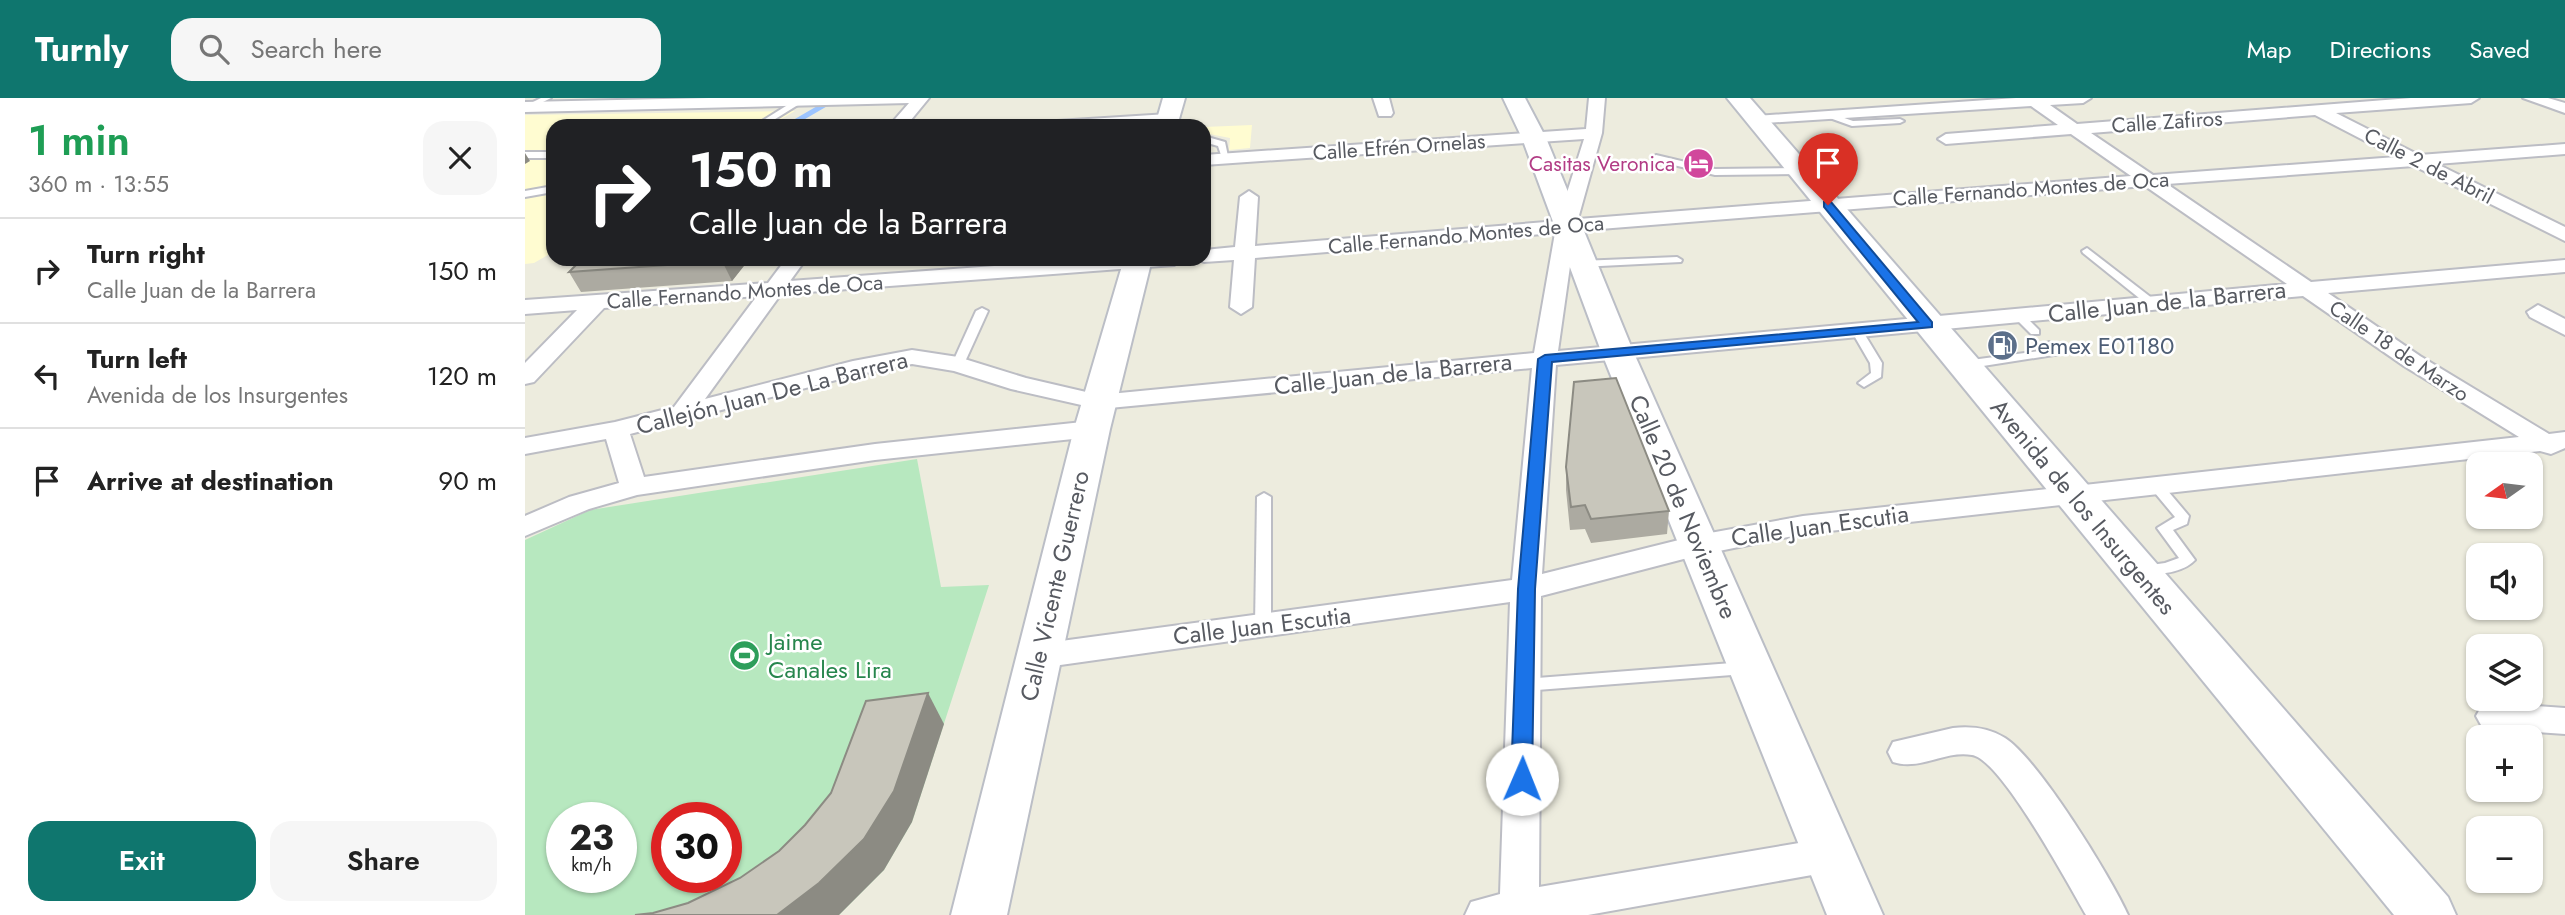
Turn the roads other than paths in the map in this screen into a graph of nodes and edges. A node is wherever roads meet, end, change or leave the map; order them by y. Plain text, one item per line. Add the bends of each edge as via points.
1 (547, 98) edge
2 (911, 98) edge
3 (921, 98) edge
4 (1514, 98) edge
5 (1597, 98) edge
6 (2083, 98) edge
7 (2293, 98) edge
8 (2471, 98) edge
9 (2531, 98) edge
10 (2032, 100) edge
11 (639, 102) edge
12 (804, 102) junction
13 (527, 108) edge
14 (2565, 108) edge
15 (1747, 109) edge
16 (2318, 111) junction
17 (1169, 114) edge
18 (1829, 115) junction
19 (771, 119) edge
20 (903, 119) edge
21 (1122, 119) edge
22 (1900, 121) dead end
23 (2075, 129) junction
24 (1594, 133) junction
25 (1534, 138) junction
26 (1946, 139) dead end
27 (1211, 141) edge
28 (2561, 151) edge
29 (525, 155) edge
30 (546, 155) edge
31 (1657, 158) dead end
32 (1226, 159) junction
33 (1211, 160) edge
34 (2419, 161) junction
35 (1799, 171) junction
36 (2149, 181) junction
37 (546, 192) edge
38 (525, 194) edge
39 (1249, 197) dead end
40 (1828, 205) junction
41 (1566, 227) junction
42 (2565, 235) edge
43 (2087, 251) dead end
44 (1245, 253) junction
45 (1211, 255) edge
46 (1677, 260) dead end
47 (1571, 264) junction
48 (2565, 265) edge
49 (791, 266) edge
50 (1072, 266) edge
51 (1148, 266) edge
52 (773, 289) junction
53 (2306, 289) junction
54 (596, 303) junction
55 (2153, 304) junction
56 (527, 307) edge
57 (1241, 307) dead end
58 (982, 311) dead end
59 (2538, 312) dead end
60 (1927, 325) junction
61 (2565, 328) edge
62 (1858, 332) junction
63 (2049, 345) dead end
64 (1617, 351) junction
65 (1545, 359) junction
66 (958, 364) junction
67 (1962, 365) junction
68 (525, 377) edge
69 (1864, 383) dead end
70 (681, 415) junction
71 (1096, 415) junction
72 (616, 430) junction
73 (525, 446) edge
74 (2559, 446) edge
75 (634, 487) junction
76 (2157, 487) junction
77 (2076, 496) junction
78 (1264, 497) dead end
79 (525, 527) edge
80 (1699, 545) junction
81 (2137, 571) junction
82 (1526, 589) junction
83 (1263, 626) junction
84 (1039, 656) junction
85 (1751, 667) junction
86 (1524, 685) junction
87 (2493, 716) dead end
88 (2565, 721) edge
89 (1906, 752) dead end
90 (1829, 855) junction
91 (1602, 906) edge
92 (1508, 913) edge
93 (979, 915) edge
94 (1855, 915) edge
95 (2108, 915) edge
96 (2428, 915) edge

1 - 13 lane
2 - 12 street
3 - 20 street
4 - 25 main road, Calle 20 de Noviembre
5 - 24 street
6 - 10 street
7 - 16 street, Calle 2 de Abril
8 - 16 street, Calle Zafiros
9 - 14 street
10 - 18 street
10 - 23 street, Calle 18 de Marzo
11 - 12 street
11 - 13 street
12 - 19 lane
15 - 18 street
15 - 35 main road, Avenida de los Insurgentes
16 - 23 street, Calle Zafiros
16 - 34 street, Calle 2 de Abril
17 - 21 street
18 - 22 lane via 1852,124
23 - 26 street, Calle Zafiros
23 - 36 street, Calle 18 de Marzo
24 - 25 street, Calle Efrén Ornelas
24 - 41 street
25 - 32 street, Calle Efrén Ornelas
25 - 41 main road, Calle 20 de Noviembre
27 - 32 lane via 1222,144
28 - 34 street, Calle Fernando Montes de Oca
29 - 30 lane
31 - 35 lane via 1715,173
32 - 33 street, Calle Efrén Ornelas
34 - 36 street, Calle Fernando Montes de Oca
34 - 42 street, Calle 2 de Abril
35 - 40 main road, Avenida de los Insurgentes
36 - 40 street, Calle Fernando Montes de Oca
36 - 53 street, Calle 18 de Marzo
37 - 38 lane
39 - 44 street
40 - 41 street, Calle Fernando Montes de Oca
40 - 60 main road, Avenida de los Insurgentes
41 - 44 street, Calle Fernando Montes de Oca
41 - 47 main road, Calle 20 de Noviembre
43 - 55 lane
44 - 45 street, Calle Fernando Montes de Oca
44 - 57 street
46 - 47 lane
47 - 64 main road, Calle 20 de Noviembre
47 - 65 street
48 - 53 street, Calle Juan de la Barrera
49 - 52 street
50 - 52 street, Calle Fernando Montes de Oca
51 - 71 main road, Calle Vicente Guerrero
52 - 54 street, Calle Fernando Montes de Oca
52 - 70 street
53 - 55 street, Calle Juan de la Barrera
53 - 74 street, Calle 18 de Marzo via 2445,383
54 - 56 street, Calle Fernando Montes de Oca
54 - 68 street
55 - 60 street, Calle Juan de la Barrera via 2027,324
58 - 66 lane
59 - 61 street
60 - 62 street, Calle Juan de la Barrera
60 - 67 main road, Avenida de los Insurgentes
62 - 64 street, Calle Juan de la Barrera
62 - 69 lane via 1876,363 1877,374
63 - 67 lane via 2056,352
64 - 65 street, Calle Juan de la Barrera
64 - 80 main road, Calle 20 de Noviembre
65 - 71 street, Calle Juan de la Barrera
65 - 82 street
66 - 70 street, Callejón Juan De La Barrera via 929,357 892,359
66 - 71 street, Callejón Juan De La Barrera
67 - 77 main road, Avenida de los Insurgentes
70 - 72 street, Callejón Juan De La Barrera
71 - 75 street, Calle Juan de la Barrera
71 - 84 main road, Calle Vicente Guerrero
72 - 73 street, Callejón Juan De La Barrera
72 - 75 street
74 - 76 street, Calle Juan Escutia
75 - 79 street, Calle Juan de la Barrera via 579,503
76 - 77 street, Calle Juan Escutia
76 - 81 lane via 2182,516 2182,521 2164,528 2188,560
77 - 80 street, Calle Juan Escutia via 1803,526
77 - 81 main road, Avenida de los Insurgentes
78 - 83 lane
80 - 82 street, Calle Juan Escutia
80 - 85 main road, Calle 20 de Noviembre
81 - 96 main road, Avenida de los Insurgentes
82 - 83 street, Calle Juan Escutia
82 - 86 street
83 - 84 street, Calle Juan Escutia
84 - 93 main road, Calle Vicente Guerrero
85 - 86 lane
85 - 90 main road, Calle 20 de Noviembre
86 - 92 street
87 - 88 street
89 - 95 street via 1965,741 1997,748 2017,771
90 - 91 street
90 - 94 main road, Calle 20 de Noviembre
91 - 92 street

